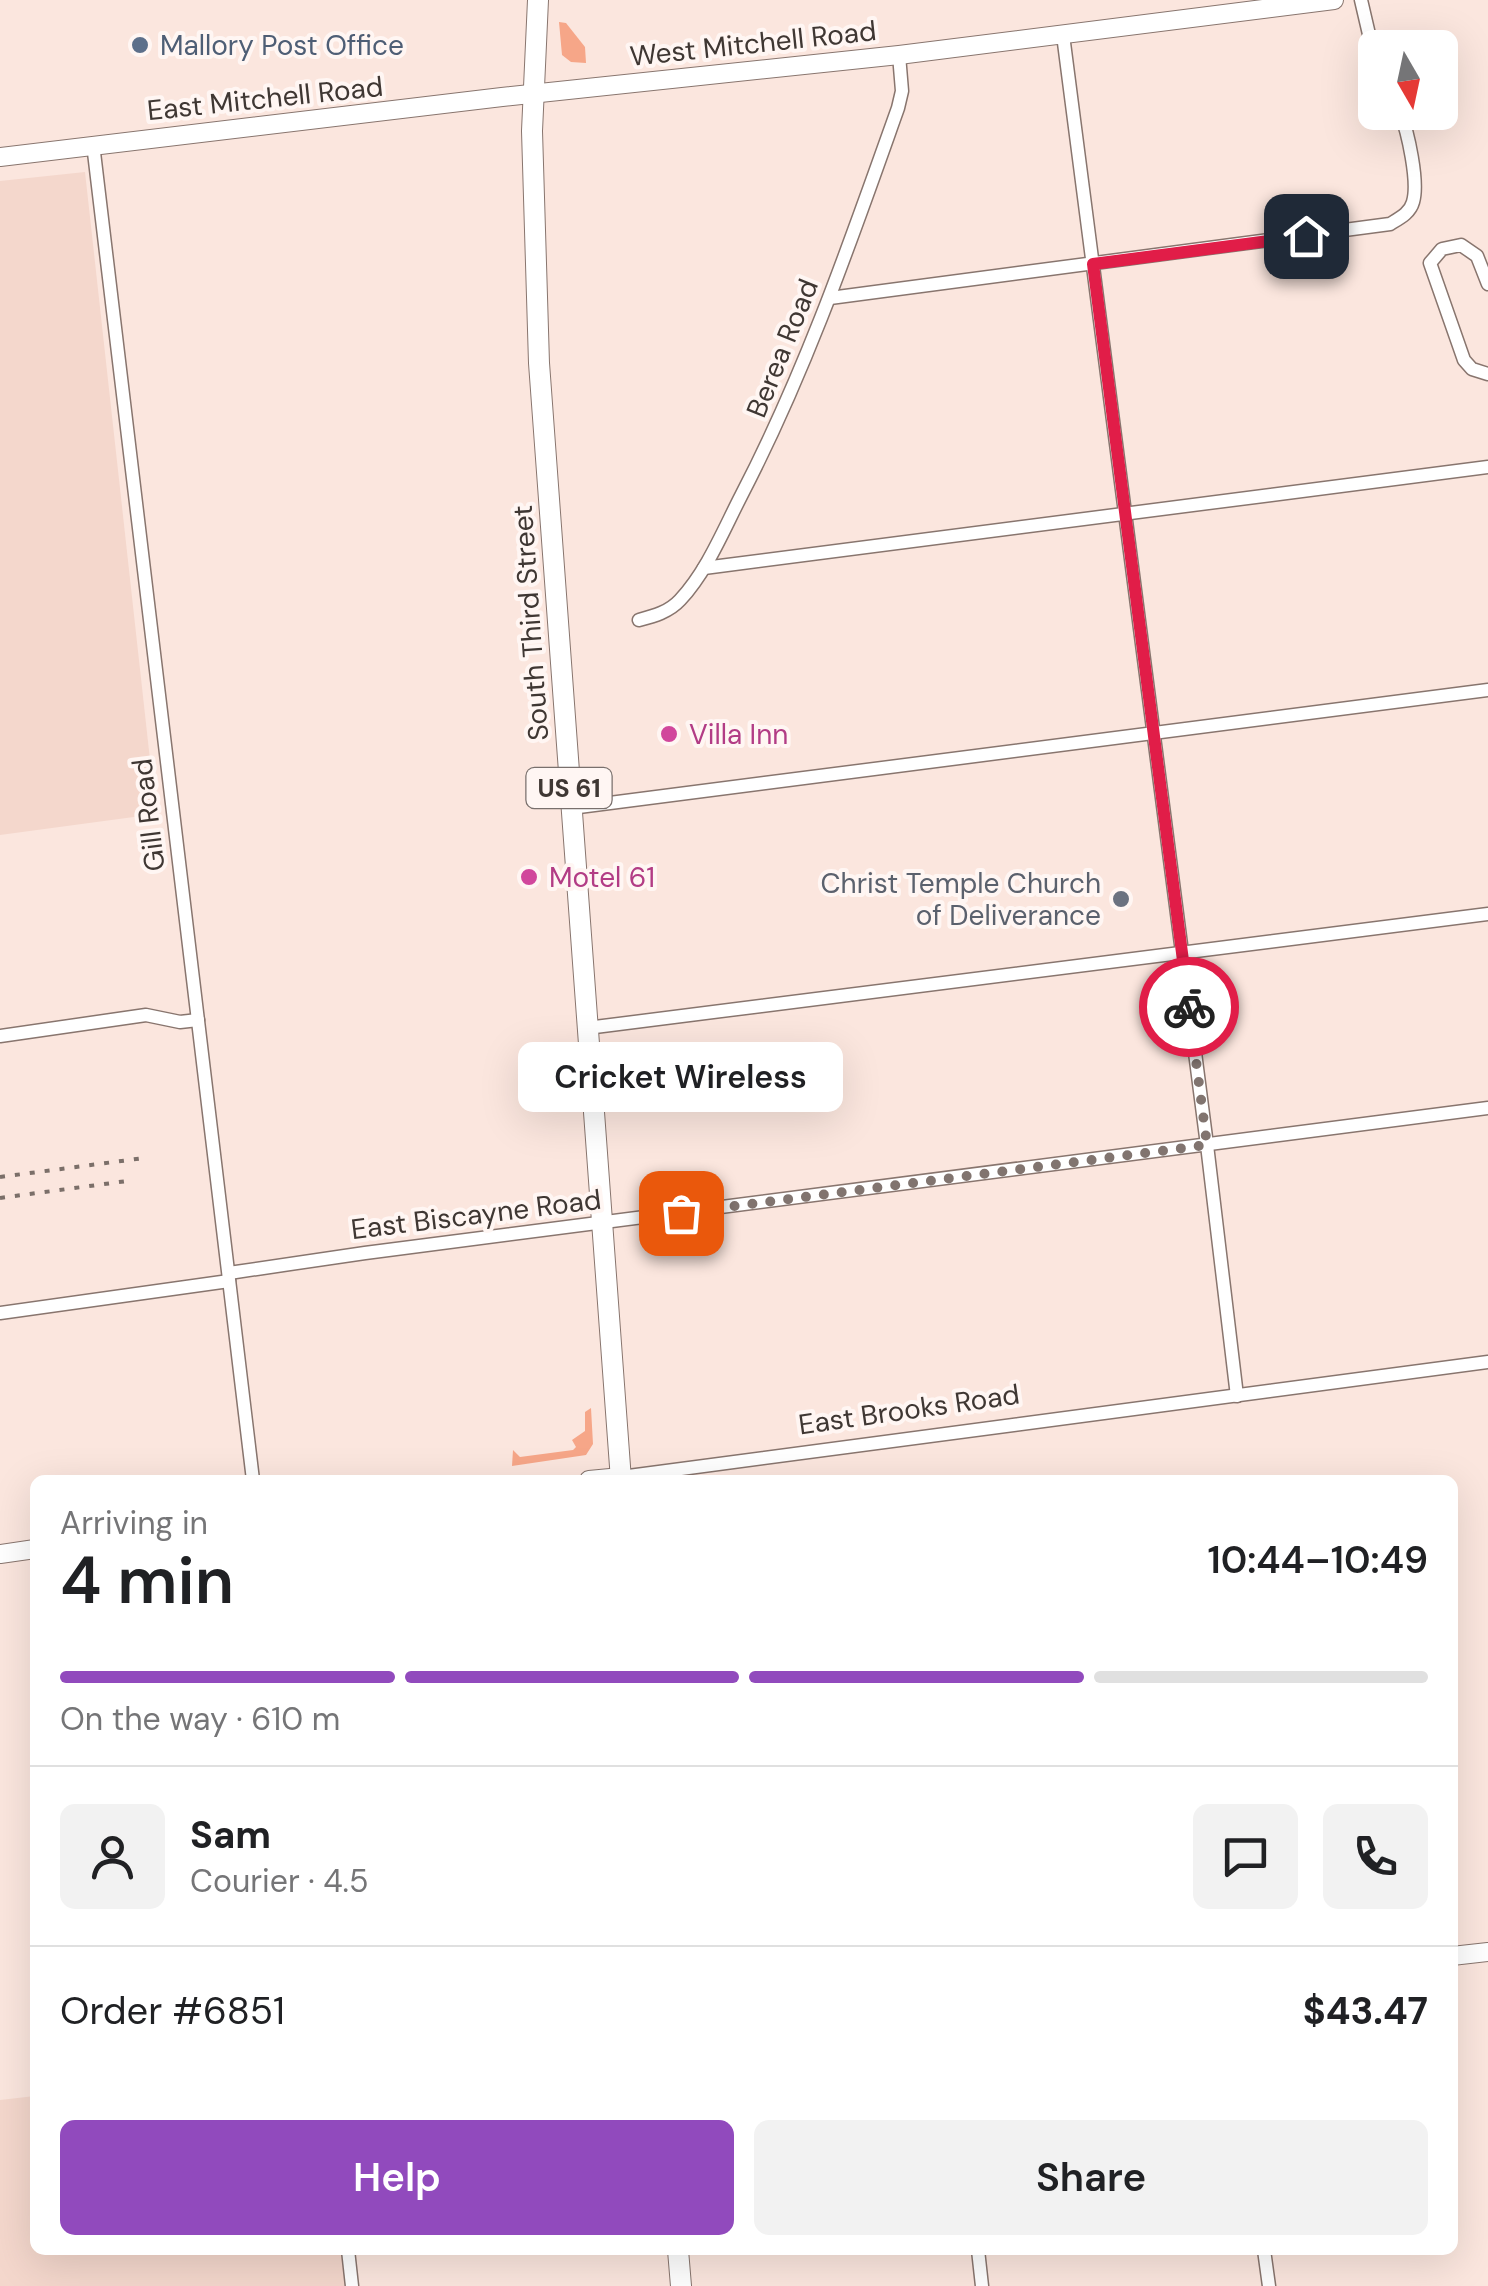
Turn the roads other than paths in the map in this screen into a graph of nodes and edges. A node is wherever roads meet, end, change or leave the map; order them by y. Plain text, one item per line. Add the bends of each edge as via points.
1 (538, 0) edge
2 (1334, 0) edge
3 (1362, 0) edge
4 (1368, 30) edge
5 (1063, 35) junction
6 (899, 54) junction
7 (536, 95) junction
8 (1405, 130) edge
9 (93, 144) junction
10 (0, 157) edge
11 (1093, 264) junction
12 (1488, 284) edge
13 (830, 298) junction
14 (1488, 374) edge
15 (1488, 466) edge
16 (1124, 514) junction
17 (704, 568) junction
18 (639, 620) dead end
19 (1488, 690) edge
20 (1154, 733) junction
21 (571, 808) junction
22 (1488, 914) edge
23 (1182, 954) junction
24 (198, 1020) junction
25 (587, 1028) junction
26 (0, 1036) edge
27 (1488, 1108) edge
28 (1207, 1145) junction
29 (602, 1223) junction
30 (229, 1278) junction
31 (0, 1312) edge
32 (1488, 1362) edge
33 (1237, 1396) junction
34 (252, 1475) edge
35 (621, 1475) edge
36 (644, 1475) edge
37 (30, 1550) edge
38 (0, 1554) edge
39 (1488, 1952) edge
40 (1458, 1955) edge
41 (349, 2255) edge
42 (678, 2255) edge
43 (979, 2255) edge
44 (1265, 2255) edge
45 (352, 2286) edge
46 (681, 2286) edge
47 (982, 2286) edge
48 (1269, 2286) edge

1 - 7 highway, South Third Street / US 61
2 - 5 main road, West Mitchell Road
3 - 4 street
5 - 6 main road, West Mitchell Road
5 - 11 street
6 - 7 main road, West Mitchell Road
6 - 13 street, Berea Road via 901,99
7 - 9 main road, East Mitchell Road
7 - 21 highway, South Third Street / US 61 via 539,363
8 - 11 street via 1414,198 1390,224
9 - 10 main road, East Mitchell Road
9 - 24 street, Gill Road
11 - 13 street
11 - 16 street
12 - 14 street via 1468,247 1448,246 1430,264 1464,360
13 - 17 street, Berea Road via 781,420
15 - 16 street
16 - 17 street
16 - 20 street
17 - 18 street, Berea Road via 668,610
19 - 20 street
20 - 21 street
20 - 23 street
21 - 25 highway, South Third Street / US 61
22 - 23 street
23 - 25 street
23 - 28 street
24 - 26 street via 146,1016
24 - 30 street, Gill Road
25 - 29 highway, South Third Street / US 61
27 - 28 street, East Biscayne Road
28 - 29 street, East Biscayne Road
28 - 33 street
29 - 30 street, East Biscayne Road
29 - 35 highway, South Third Street / US 61
30 - 31 street, East Biscayne Road
30 - 34 street, Gill Road
32 - 33 street, East Brooks Road
33 - 36 street, East Brooks Road
37 - 38 main road
39 - 40 main road
41 - 45 street
42 - 46 highway
43 - 47 street
44 - 48 street

